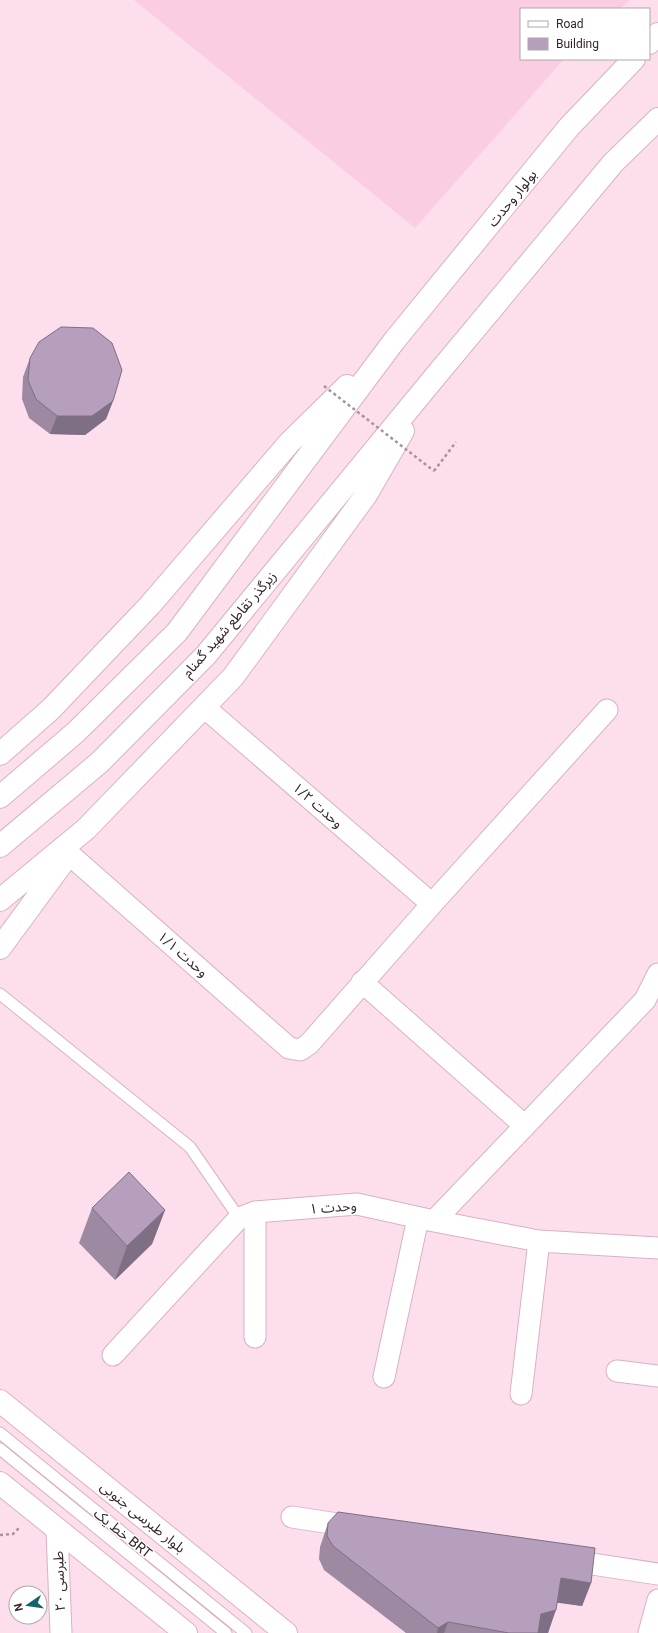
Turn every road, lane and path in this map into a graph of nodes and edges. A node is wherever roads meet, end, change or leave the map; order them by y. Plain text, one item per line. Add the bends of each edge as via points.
1 (658, 34) edge
2 (650, 42) edge
3 (633, 60) edge
4 (658, 120) edge
5 (394, 341) junction
6 (434, 378) junction
7 (324, 386) dead end
8 (456, 442) dead end
9 (204, 707) junction
10 (607, 710) dead end
11 (0, 754) edge
12 (0, 797) edge
13 (86, 829) junction
14 (0, 846) edge
15 (69, 854) junction
16 (0, 900) edge
17 (432, 904) junction
18 (0, 948) edge
19 (658, 974) edge
20 (362, 982) junction
21 (0, 994) edge
22 (524, 1125) junction
23 (247, 1215) junction
24 (426, 1219) junction
25 (539, 1241) junction
26 (658, 1248) edge
27 (255, 1337) dead end
28 (113, 1355) dead end
29 (617, 1371) dead end
30 (658, 1376) edge
31 (384, 1377) dead end
32 (521, 1394) dead end
33 (0, 1402) edge
34 (0, 1433) edge
35 (0, 1449) edge
36 (0, 1483) edge
37 (292, 1517) dead end
38 (56, 1530) junction
39 (378, 1531) edge
40 (549, 1557) edge
41 (658, 1574) edge
42 (658, 1600) edge
43 (61, 1633) edge
44 (186, 1633) edge
45 (226, 1633) edge
46 (246, 1633) edge
47 (286, 1633) edge
48 (649, 1633) edge

1 - 2 main road
3 - 5 main road, بولوار وحدت via 569,127
4 - 6 main road via 613,164
5 - 11 main road via 290,442 150,605 51,709
5 - 12 main road via 177,632 76,732
6 - 9 main road via 366,495 233,677
6 - 14 main road, زیرگذر تقاطع شهید گمنام via 206,655 100,762
7 - 8 path, bridge via 434,471
9 - 13 main road
9 - 17 street, وحدت ۱/۲
10 - 17 street
13 - 15 main road
13 - 16 main road
15 - 18 main road
15 - 20 street, وحدت ۱/۱ via 289,1048 300,1050 309,1044
17 - 20 street
19 - 22 street via 646,1000
20 - 22 street
21 - 23 lane via 190,1147
22 - 24 street
23 - 24 street, وحدت ۱ via 357,1204
23 - 27 street
23 - 28 street
24 - 25 street, وحدت ۱
24 - 31 street
25 - 26 street, وحدت ۱
25 - 32 street
29 - 30 street
33 - 47 main road, بلوار طبرسی جنوبی
34 - 46 lane, خط یک BRT
35 - 45 lane, خط یک BRT
36 - 38 main road
37 - 39 street
38 - 43 street, طبرسی ۲۰
38 - 44 main road
40 - 41 street
42 - 48 street

